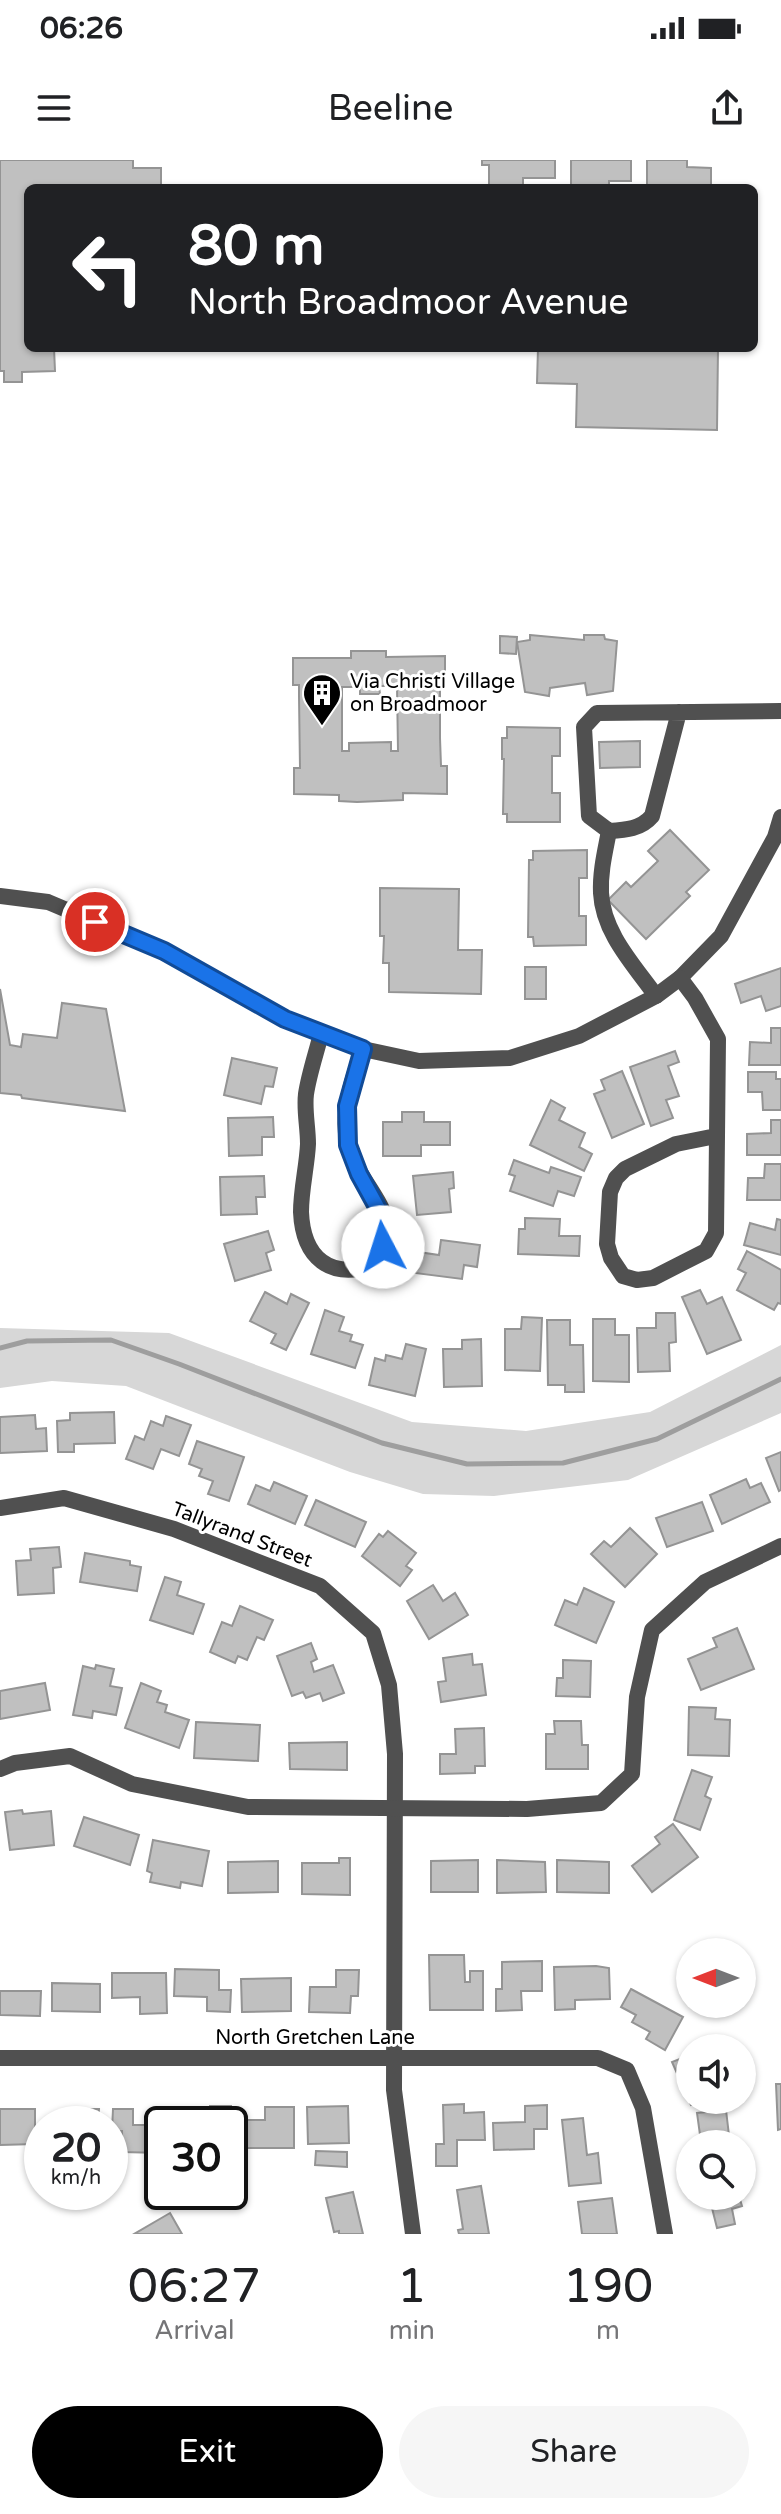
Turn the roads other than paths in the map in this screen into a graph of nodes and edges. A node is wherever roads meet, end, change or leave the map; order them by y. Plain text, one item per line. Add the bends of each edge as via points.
1 (781, 711) edge
2 (679, 712) junction
3 (781, 817) edge
4 (609, 831) junction
5 (0, 896) edge
6 (680, 978) junction
7 (656, 996) junction
8 (321, 1034) junction
9 (363, 1049) junction
10 (716, 1136) junction
11 (0, 1508) edge
12 (781, 1546) edge
13 (0, 1769) edge
14 (395, 1808) junction
15 (0, 2058) edge
16 (394, 2058) junction
17 (413, 2234) edge
18 (665, 2234) edge

1 - 2 street
2 - 4 street via 652,816 633,829
2 - 4 street via 597,713 584,727 589,816
3 - 6 street via 721,936
4 - 7 street via 601,874 603,909 616,940
5 - 8 street via 48,902 164,951
6 - 7 street
6 - 10 street via 718,1039
7 - 9 street via 579,1036 510,1058 419,1061
8 - 9 street
8 - 9 street via 306,1096 308,1143 301,1212 318,1261 340,1271 374,1265 387,1225 348,1145 347,1106
10 - 10 street via 676,1144 616,1178 610,1192 607,1244 623,1276 653,1278 706,1251 716,1233
11 - 14 street, Tallyrand Street via 64,1498 174,1529 320,1586 373,1633 389,1685
12 - 14 street via 705,1582 652,1630 637,1697 632,1774 601,1803 527,1809
13 - 14 street via 70,1756 132,1784 248,1807
14 - 16 street, Tallyrand Street
15 - 16 street, North Gretchen Lane
16 - 17 street, Tallyrand Street
16 - 18 street, North Gretchen Lane via 598,2058 627,2070 643,2108

